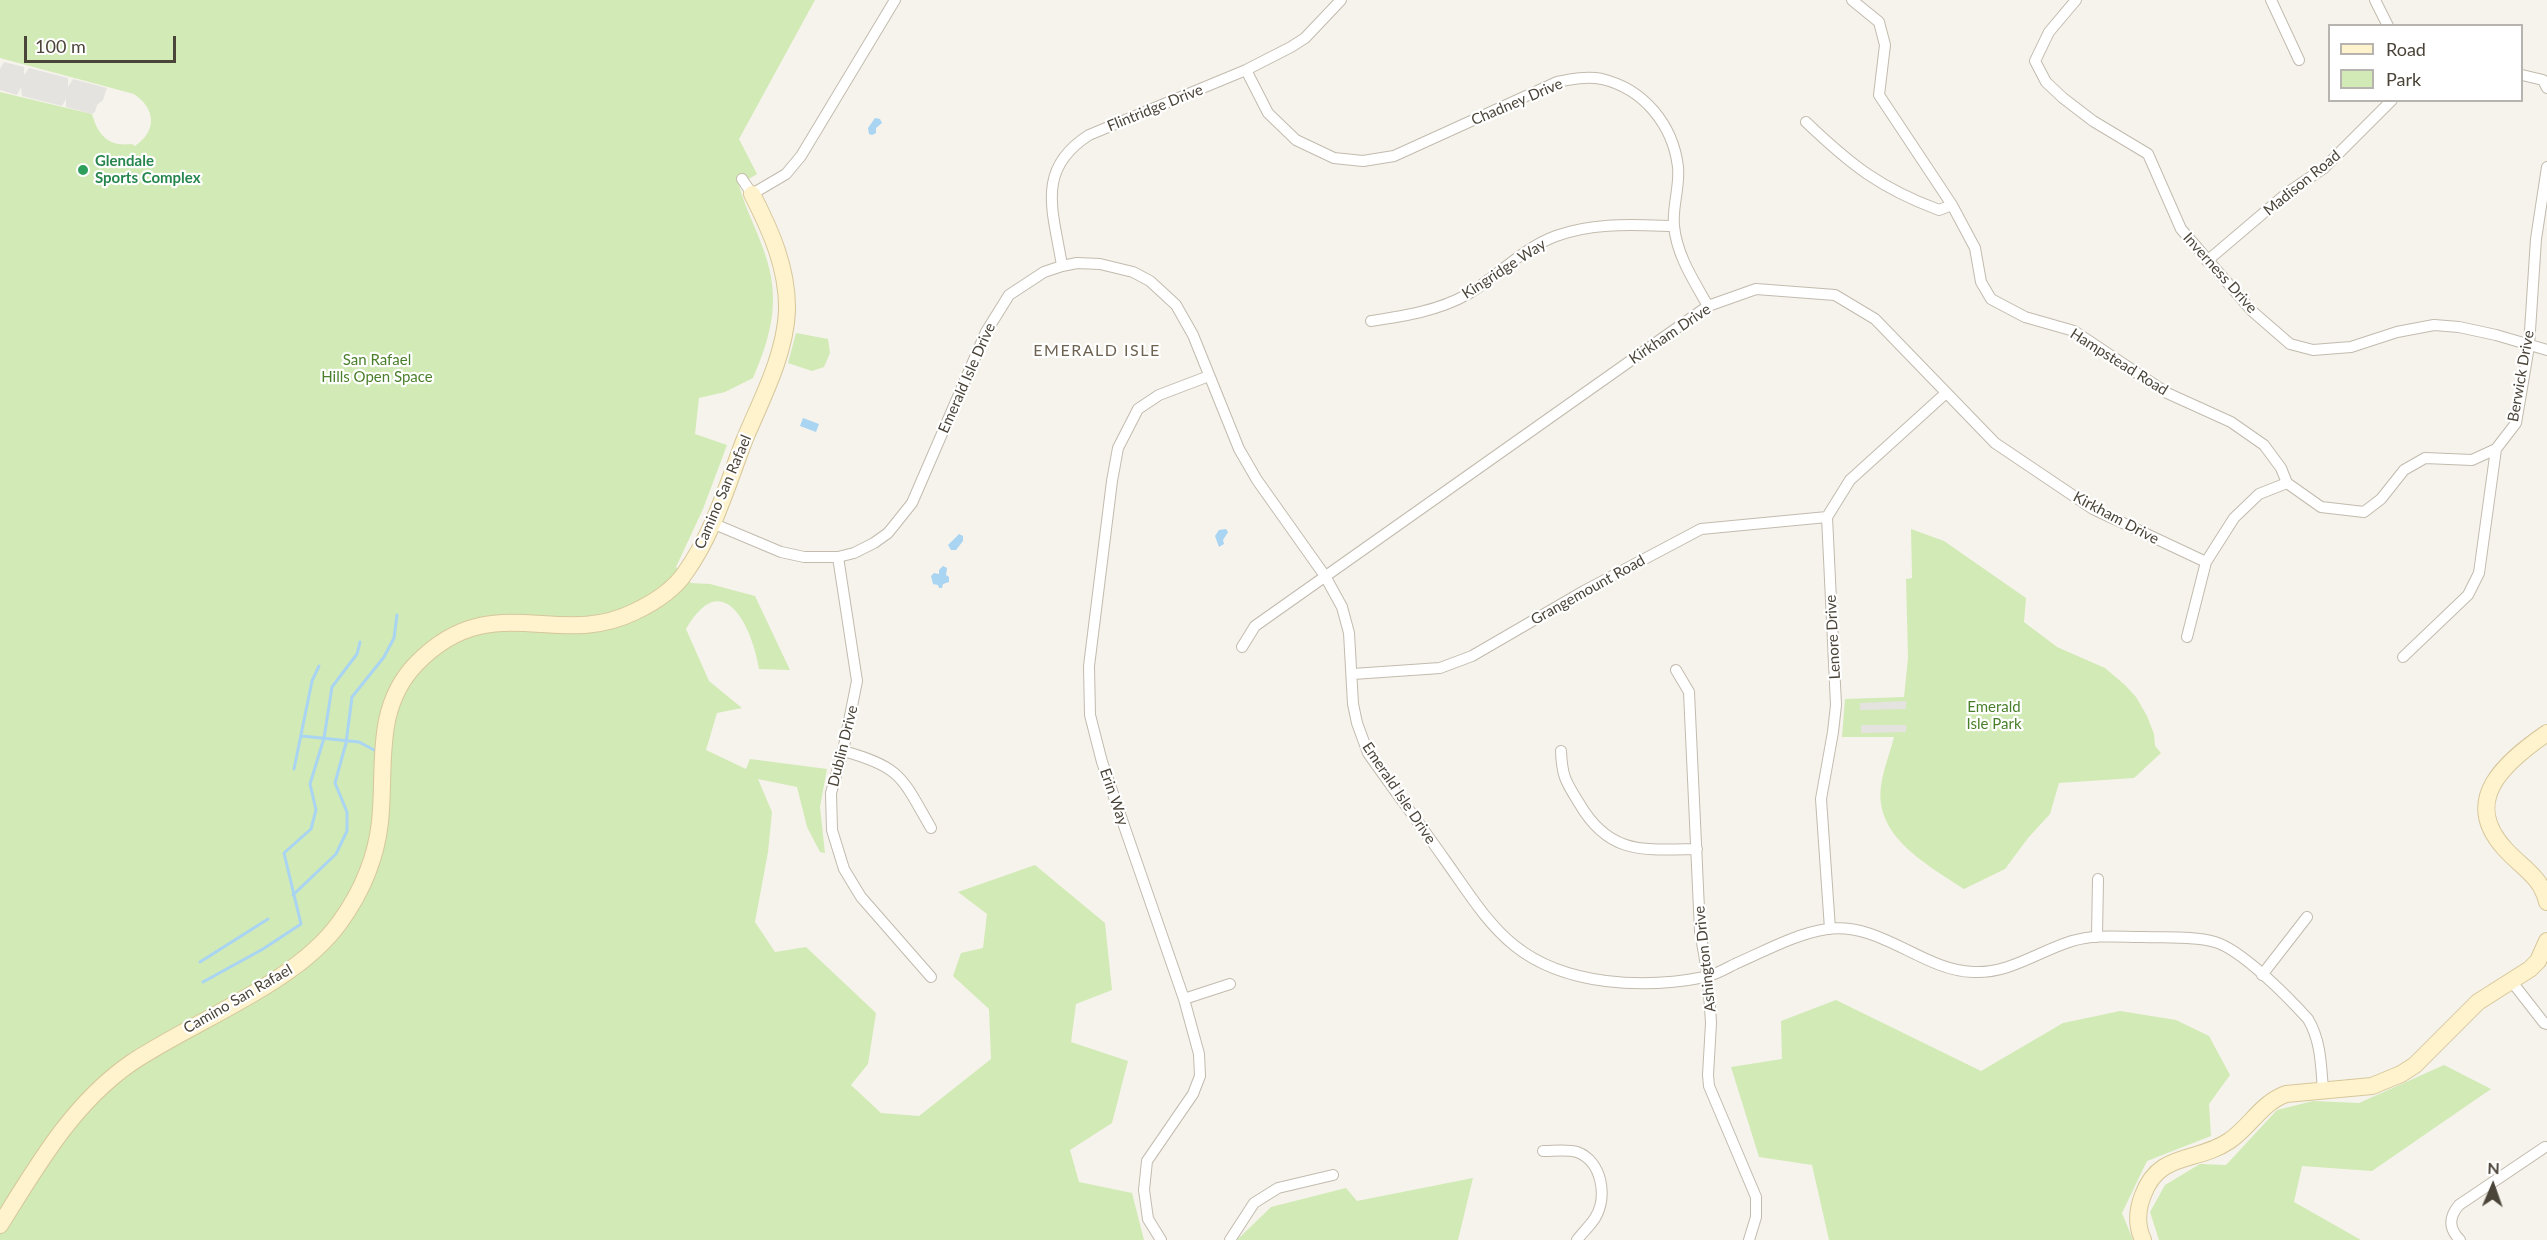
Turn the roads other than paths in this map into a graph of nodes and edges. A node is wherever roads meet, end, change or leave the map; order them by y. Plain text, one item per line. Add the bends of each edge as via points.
1 (895, 0) edge
2 (1341, 0) edge
3 (1852, 0) edge
4 (2076, 0) edge
5 (2271, 0) edge
6 (2375, 0) edge
7 (2387, 24) edge
8 (2299, 60) dead end
9 (1246, 70) junction
10 (2523, 75) edge
11 (2547, 88) edge
12 (2390, 102) edge
13 (1806, 122) dead end
14 (2547, 167) edge
15 (742, 179) dead end
16 (752, 194) junction
17 (1952, 205) junction
18 (1674, 226) junction
19 (2207, 261) junction
20 (1062, 266) junction
21 (1708, 306) junction
22 (1371, 321) dead end
23 (2529, 346) junction
24 (2547, 350) edge
25 (1209, 376) junction
26 (1946, 393) junction
27 (2496, 449) junction
28 (2287, 483) junction
29 (1827, 518) junction
30 (712, 524) junction
31 (838, 557) junction
32 (2206, 562) junction
33 (1325, 576) junction
34 (2187, 637) dead end
35 (1242, 647) dead end
36 (2403, 657) dead end
37 (1676, 670) dead end
38 (1353, 674) junction
39 (2547, 733) edge
40 (843, 751) junction
41 (1561, 752) dead end
42 (931, 828) dead end
43 (1696, 849) junction
44 (2098, 879) dead end
45 (2547, 902) edge
46 (2307, 917) dead end
47 (1830, 929) junction
48 (2097, 936) junction
49 (2547, 941) edge
50 (2262, 975) junction
51 (931, 977) dead end
52 (1708, 977) junction
53 (2512, 982) junction
54 (1230, 984) dead end
55 (1184, 999) junction
56 (2547, 1024) edge
57 (2323, 1090) junction
58 (2545, 1147) dead end
59 (1544, 1151) dead end
60 (1333, 1175) dead end
61 (0, 1225) edge
62 (1161, 1240) edge
63 (1230, 1240) edge
64 (1576, 1240) edge
65 (1749, 1240) edge
66 (2143, 1240) edge
67 (2460, 1240) edge

1 - 16 street via 801,156 786,174
2 - 9 street, Flintridge Drive via 1305,38
3 - 17 street, Hampstead Road via 1879,22 1885,45 1879,95
4 - 19 street, Inverness Drive via 2049,32 2035,61 2046,82 2063,98 2148,154 2181,229
5 - 8 street
6 - 7 street
9 - 18 street, Chadney Drive via 1268,113 1296,140 1334,158 1363,161 1395,156 1557,82 1602,79 1631,91 1655,111 1674,144 1678,169
9 - 20 street, Flintridge Drive via 1089,135 1069,149 1058,165 1050,191
10 - 11 street via 2543,80
12 - 19 street, Madison Road via 2324,168
13 - 17 street via 1881,185 1939,210
14 - 23 street, Berwick Drive via 2536,239
15 - 16 street, Camino San Rafael
16 - 30 street, Camino San Rafael via 780,258 786,293 785,329
17 - 28 street, Hampstead Road via 1976,248 1981,282 1991,300 2025,317 2074,331 2167,393 2231,422 2264,445
18 - 21 street, Chadney Drive via 1683,260
18 - 22 street, Kingridge Way via 1606,225 1573,231 1534,246 1466,295 1440,307
19 - 23 street, Inverness Drive via 2252,311 2290,344 2313,350 2351,347 2434,325 2496,334
20 - 25 street, Emerald Isle Drive via 1077,263 1118,267 1150,281 1176,305
20 - 31 street, Emerald Isle Drive via 1025,283 1009,295 997,312 912,503 901,519 874,543
21 - 26 street, Kirkham Drive via 1756,289 1835,295 1875,319
21 - 33 street, Kirkham Drive
23 - 24 street, Inverness Drive
23 - 27 street, Berwick Drive via 2516,423
25 - 33 street, Emerald Isle Drive via 1239,449
25 - 55 street, Erin Way via 1159,395 1138,409 1118,448 1089,666 1090,715 1102,762
26 - 29 street via 1850,480
26 - 32 street, Kirkham Drive via 1995,444 2093,509
27 - 28 street, Hampstead Road via 2472,460 2425,458 2404,470 2381,499 2364,512 2321,507
27 - 36 street, Berwick Drive via 2479,573 2468,595
28 - 32 street via 2259,494 2250,502 2234,518
29 - 38 street, Grangemount Road via 1701,529 1472,656 1440,668
29 - 47 street, Lenore Drive via 1836,705 1821,799
30 - 31 street, Emerald Isle Drive via 786,553 816,559
30 - 61 street, Camino San Rafael via 684,576 658,599 631,614 594,624 517,621 475,627 452,636 414,666 398,688 385,721 380,821 370,866 338,925 285,974 159,1045 104,1084 57,1136
31 - 40 street, Dublin Drive via 857,681
32 - 34 street
33 - 35 street, Kirkham Drive via 1255,626
33 - 38 street, Emerald Isle Drive via 1347,621
37 - 43 street, Ashington Drive via 1689,692
38 - 52 street, Emerald Isle Drive via 1353,704 1368,753 1481,909 1513,945 1531,958 1577,977 1600,981
39 - 45 street via 2499,775 2488,796 2485,813 2489,830 2539,882
40 - 42 street via 874,760 903,780
40 - 51 street, Dublin Drive via 831,793 832,830 844,869 861,897
41 - 43 street via 1562,774 1590,822 1606,837 1644,850
43 - 52 street, Ashington Drive via 1700,931
44 - 48 street
46 - 50 street
47 - 48 street, Emerald Isle Drive via 1881,937 1930,963 1973,972 2005,968 2075,940
47 - 52 street, Emerald Isle Drive via 1790,939
48 - 50 street, Emerald Isle Drive via 2216,942 2236,952
49 - 53 street via 2538,961
50 - 57 street, Emerald Isle Drive via 2314,1030
52 - 65 street, Ashington Drive via 1709,1086 1756,1197 1756,1217
53 - 56 street
53 - 57 street via 2478,1002 2401,1074 2372,1086
54 - 55 street
55 - 62 street, Erin Way via 1199,1054 1200,1076 1193,1094 1147,1161 1144,1190 1148,1220
57 - 66 street via 2274,1098 2227,1143 2163,1166 2147,1183 2140,1202 2137,1223
58 - 67 street via 2459,1205 2451,1214 2451,1225
59 - 64 street via 1576,1152 1591,1162 1602,1181 1596,1217
60 - 63 street via 1278,1188 1254,1203

